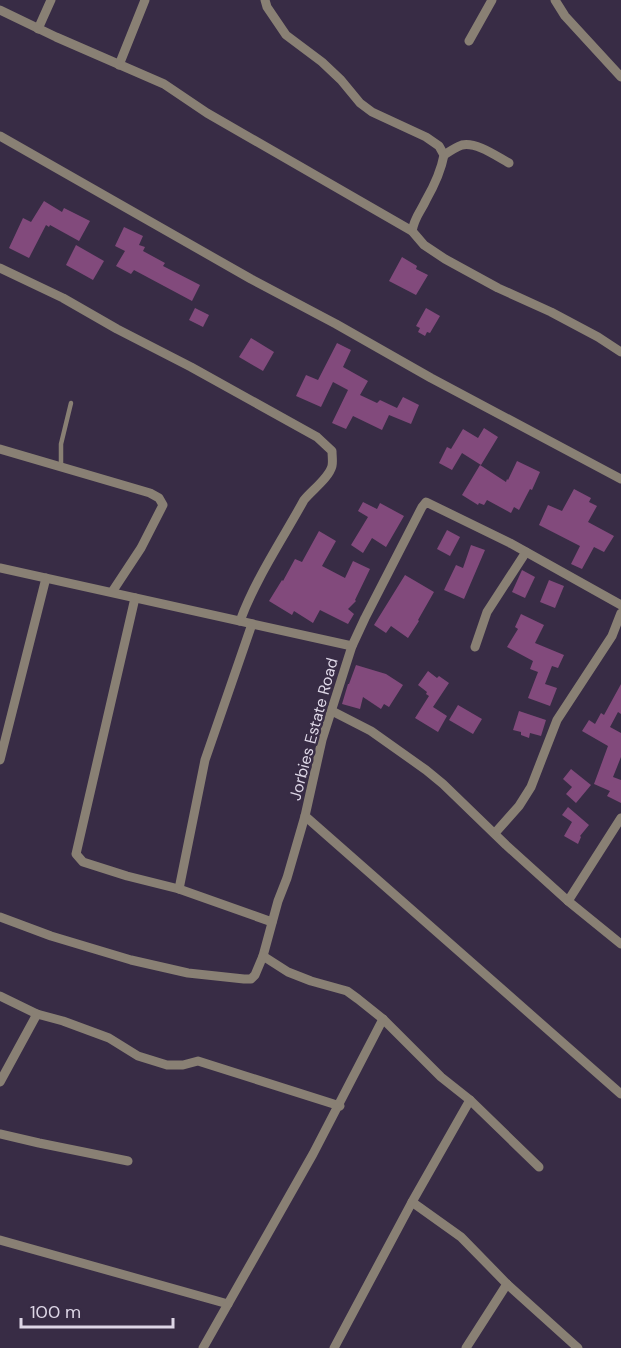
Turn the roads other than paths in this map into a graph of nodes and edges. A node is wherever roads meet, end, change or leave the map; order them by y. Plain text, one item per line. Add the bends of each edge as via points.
1 (51, 0) edge
2 (145, 0) edge
3 (265, 0) edge
4 (492, 0) edge
5 (555, 0) edge
6 (0, 10) edge
7 (38, 29) junction
8 (469, 41) dead end
9 (119, 65) junction
10 (620, 73) edge
11 (0, 136) edge
12 (444, 154) junction
13 (509, 163) dead end
14 (412, 231) junction
15 (0, 268) edge
16 (621, 352) edge
17 (71, 403) dead end
18 (0, 449) edge
19 (61, 467) junction
20 (621, 479) edge
21 (526, 552) junction
22 (0, 568) edge
23 (46, 578) junction
24 (112, 592) junction
25 (135, 598) junction
26 (621, 606) edge
27 (621, 613) edge
28 (240, 621) junction
29 (252, 624) junction
30 (352, 646) junction
31 (475, 647) dead end
32 (332, 711) junction
33 (0, 760) edge
34 (305, 816) junction
35 (621, 818) edge
36 (495, 833) junction
37 (179, 889) junction
38 (568, 901) junction
39 (0, 917) edge
40 (272, 922) junction
41 (621, 944) edge
42 (263, 956) junction
43 (0, 996) edge
44 (37, 1014) junction
45 (383, 1019) junction
46 (0, 1082) edge
47 (621, 1094) edge
48 (470, 1100) junction
49 (340, 1106) junction
50 (0, 1134) edge
51 (128, 1161) dead end
52 (539, 1167) dead end
53 (412, 1202) junction
54 (0, 1240) edge
55 (507, 1284) junction
56 (228, 1305) junction
57 (203, 1348) edge
58 (334, 1348) edge
59 (466, 1348) edge
60 (578, 1348) edge

1 - 7 street
2 - 9 street
3 - 12 street via 286,35 322,62 360,103 426,137
4 - 8 street
5 - 10 street via 565,16
6 - 7 street
7 - 9 street
9 - 14 street via 164,84 207,113
11 - 20 street via 251,279
12 - 13 street via 470,145
12 - 14 street via 442,168
14 - 16 street via 445,259
15 - 28 street via 191,367 317,437 332,451 332,467 304,500
17 - 19 lane via 61,444
18 - 19 street
19 - 24 street via 150,493 163,505
21 - 26 street
21 - 30 street, Jorbies Estate Road via 426,502
21 - 31 street via 487,612
22 - 23 street
23 - 24 street
23 - 33 street
24 - 25 street
25 - 28 street
25 - 37 street via 76,854 83,862
27 - 36 street via 612,636 557,720 531,787
28 - 29 street
29 - 30 street
29 - 37 street via 205,760
30 - 32 street, Jorbies Estate Road
32 - 34 street, Jorbies Estate Road
32 - 36 street via 371,731 426,770
34 - 40 street, Jorbies Estate Road
34 - 47 street
35 - 38 street
36 - 38 street
37 - 40 street
38 - 41 street
39 - 42 street, Jorbies Estate Road via 108,953 188,973 251,979
40 - 42 street, Jorbies Estate Road
42 - 45 street via 288,972 346,991
43 - 44 street
44 - 46 street
44 - 49 street via 109,1038 138,1056 167,1065 198,1061
45 - 48 street
45 - 49 street
48 - 52 street
48 - 53 street
49 - 56 street
50 - 51 street
53 - 55 street via 461,1237
53 - 58 street
54 - 56 street
55 - 59 street
55 - 60 street
56 - 57 street

